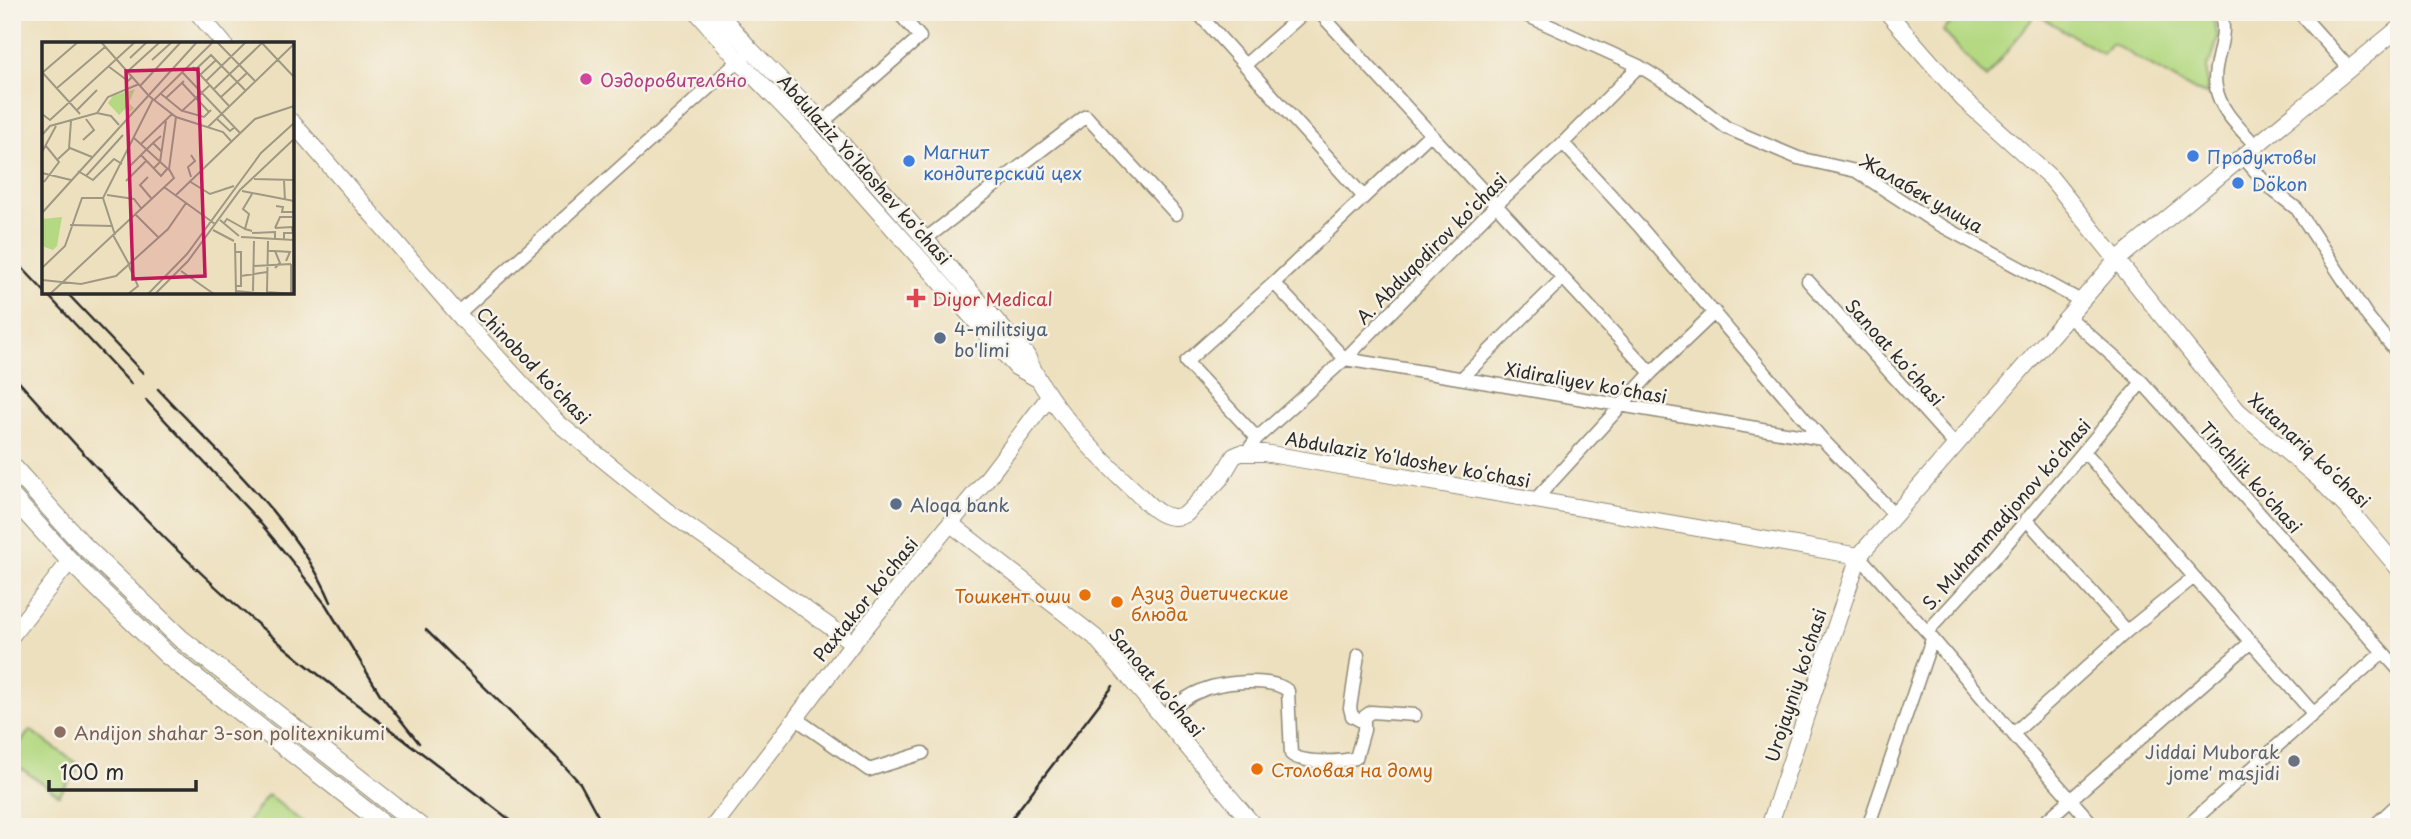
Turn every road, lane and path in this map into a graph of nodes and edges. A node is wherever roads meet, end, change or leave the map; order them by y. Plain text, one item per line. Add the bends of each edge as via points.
1 (197, 12) edge
2 (697, 12) edge
3 (718, 12) edge
4 (898, 12) edge
5 (1197, 12) edge
6 (1305, 12) edge
7 (1319, 12) edge
8 (1519, 12) edge
9 (1887, 12) edge
10 (2220, 12) edge
11 (2299, 12) edge
12 (2399, 28) edge
13 (222, 42) edge
14 (745, 55) junction
15 (1245, 65) junction
16 (1639, 66) junction
17 (2349, 68) junction
18 (822, 122) junction
19 (294, 124) edge
20 (1430, 134) junction
21 (1563, 143) junction
22 (2248, 151) junction
23 (1363, 196) junction
24 (1496, 205) junction
25 (1176, 214) dead end
26 (899, 223) junction
27 (924, 240) junction
28 (2117, 260) junction
29 (1563, 278) junction
30 (1808, 281) dead end
31 (1274, 283) junction
32 (2081, 302) junction
33 (1715, 312) junction
34 (458, 314) junction
35 (2069, 317) junction
36 (2399, 355) edge
37 (1345, 359) junction
38 (1651, 373) junction
39 (1462, 378) junction
40 (1036, 379) junction
41 (2142, 382) junction
42 (1049, 397) junction
43 (1621, 405) junction
44 (1257, 438) junction
45 (1822, 439) junction
46 (1956, 446) junction
47 (2084, 451) junction
48 (1246, 453) junction
49 (12, 466) edge
50 (12, 497) edge
51 (1534, 501) junction
52 (1894, 514) junction
53 (2026, 519) junction
54 (951, 524) junction
55 (1859, 556) junction
56 (70, 561) junction
57 (2399, 569) edge
58 (2194, 577) junction
59 (2127, 631) junction
60 (12, 635) edge
61 (1930, 635) junction
62 (2251, 642) junction
63 (853, 643) junction
64 (2383, 652) junction
65 (1357, 655) dead end
66 (2399, 670) edge
67 (2314, 713) junction
68 (1415, 715) dead end
69 (1162, 716) junction
70 (795, 718) junction
71 (1363, 722) junction
72 (2013, 734) junction
73 (923, 753) dead end
74 (2071, 799) junction
75 (2399, 803) edge
76 (387, 827) edge
77 (421, 827) edge
78 (713, 827) edge
79 (1255, 827) edge
80 (1769, 827) edge
81 (1868, 827) edge
82 (2039, 827) edge
83 (2095, 827) edge
84 (2186, 827) edge
85 (2373, 827) edge

1 - 13 main road
2 - 14 main road, Abdulaziz Yoʻldoshev koʻchasi
3 - 14 main road, Abdulaziz Yoʻldoshev koʻchasi
4 - 18 street via 920,37
5 - 15 street
6 - 15 street
7 - 20 street
8 - 16 street, Жалабек улица
9 - 28 main road, Xutanariq koʻchasi via 1963,99 2051,178
10 - 22 street via 2225,24 2215,85
11 - 17 street
12 - 17 main road
14 - 18 main road, Abdulaziz Yoʻldoshev koʻchasi
14 - 26 main road, Abdulaziz Yoʻldoshev koʻchasi via 807,131
14 - 34 street
15 - 23 street
16 - 21 street, A. Abduqodirov koʻchasi
16 - 32 street, Жалабек улица via 1727,128 1798,158 1856,171 1933,221
17 - 22 main road
18 - 26 main road, Abdulaziz Yoʻldoshev koʻchasi
19 - 34 main road, Chinobod ko'chasi
20 - 23 street
20 - 24 street
21 - 24 street, A. Abduqodirov koʻchasi
21 - 33 street
22 - 28 main road
22 - 36 street via 2270,188 2297,209 2368,317
23 - 31 street
24 - 29 street
24 - 37 street, A. Abduqodirov koʻchasi
25 - 27 street via 1086,116
26 - 27 main road, Abdulaziz Yoʻldoshev koʻchasi
26 - 40 main road, Abdulaziz Yoʻldoshev koʻchasi via 1016,367
27 - 40 main road, Abdulaziz Yoʻldoshev koʻchasi via 1027,356
28 - 32 main road
28 - 57 main road, Xutanariq koʻchasi via 2238,411 2327,487
29 - 38 street
29 - 39 street
30 - 46 street, Sanoat koʻchasi
31 - 37 street
31 - 44 street via 1186,362
32 - 35 main road
33 - 38 street
33 - 45 street
34 - 63 main road, Chinobod ko'chasi via 563,428 667,511
35 - 41 street, Tinchlik ko'chasi
35 - 46 main road
37 - 39 street, Xidiraliyev koʻchasi
37 - 44 street, A. Abduqodirov koʻchasi
38 - 43 street
39 - 43 street, Xidiraliyev koʻchasi
40 - 42 main road, Abdulaziz Yoʻldoshev koʻchasi
41 - 47 street, S. Muhammadjonov koʻchasi
41 - 64 street, Tinchlik ko'chasi
42 - 48 main road, Abdulaziz Yoʻldoshev koʻchasi via 1114,471 1158,512 1170,517 1186,514 1221,478 1234,456
42 - 54 main road, Paxtakor ko'chasi
43 - 45 street, Xidiraliyev koʻchasi
43 - 51 street
44 - 48 street, A. Abduqodirov koʻchasi
45 - 52 street
46 - 52 main road
47 - 53 street, S. Muhammadjonov koʻchasi
47 - 58 street
48 - 51 main road, Abdulaziz Yoʻldoshev koʻchasi
49 - 77 main road via 82,544 180,638
50 - 56 main road
51 - 55 main road, Abdulaziz Yoʻldoshev koʻchasi
52 - 55 main road
53 - 59 street
53 - 61 street, S. Muhammadjonov koʻchasi
54 - 63 main road, Paxtakor ko'chasi
54 - 69 main road, Sanoat ko'chasi via 1095,637
55 - 61 street
55 - 80 main road, Urоjayniy koʻchasi
56 - 60 main road
56 - 76 main road via 167,656
58 - 59 street
58 - 62 street
59 - 72 street
61 - 72 street, S. Muhammadjonov koʻchasi
61 - 81 street
62 - 67 street
62 - 74 street
63 - 70 main road, Paxtakor ko'chasi
64 - 66 street, Tinchlik ko'chasi
64 - 67 street
65 - 71 street via 1350,708 1352,716
67 - 84 street
68 - 71 street via 1371,712
69 - 71 street via 1197,692 1219,685 1253,682 1284,687 1288,691 1289,748 1300,760 1356,758
69 - 79 main road, Sanoat ko'chasi
70 - 73 street via 869,770
70 - 78 main road, Paxtakor ko'chasi
72 - 74 street, S. Muhammadjonov koʻchasi
74 - 82 street
74 - 83 street, S. Muhammadjonov koʻchasi
75 - 85 street

